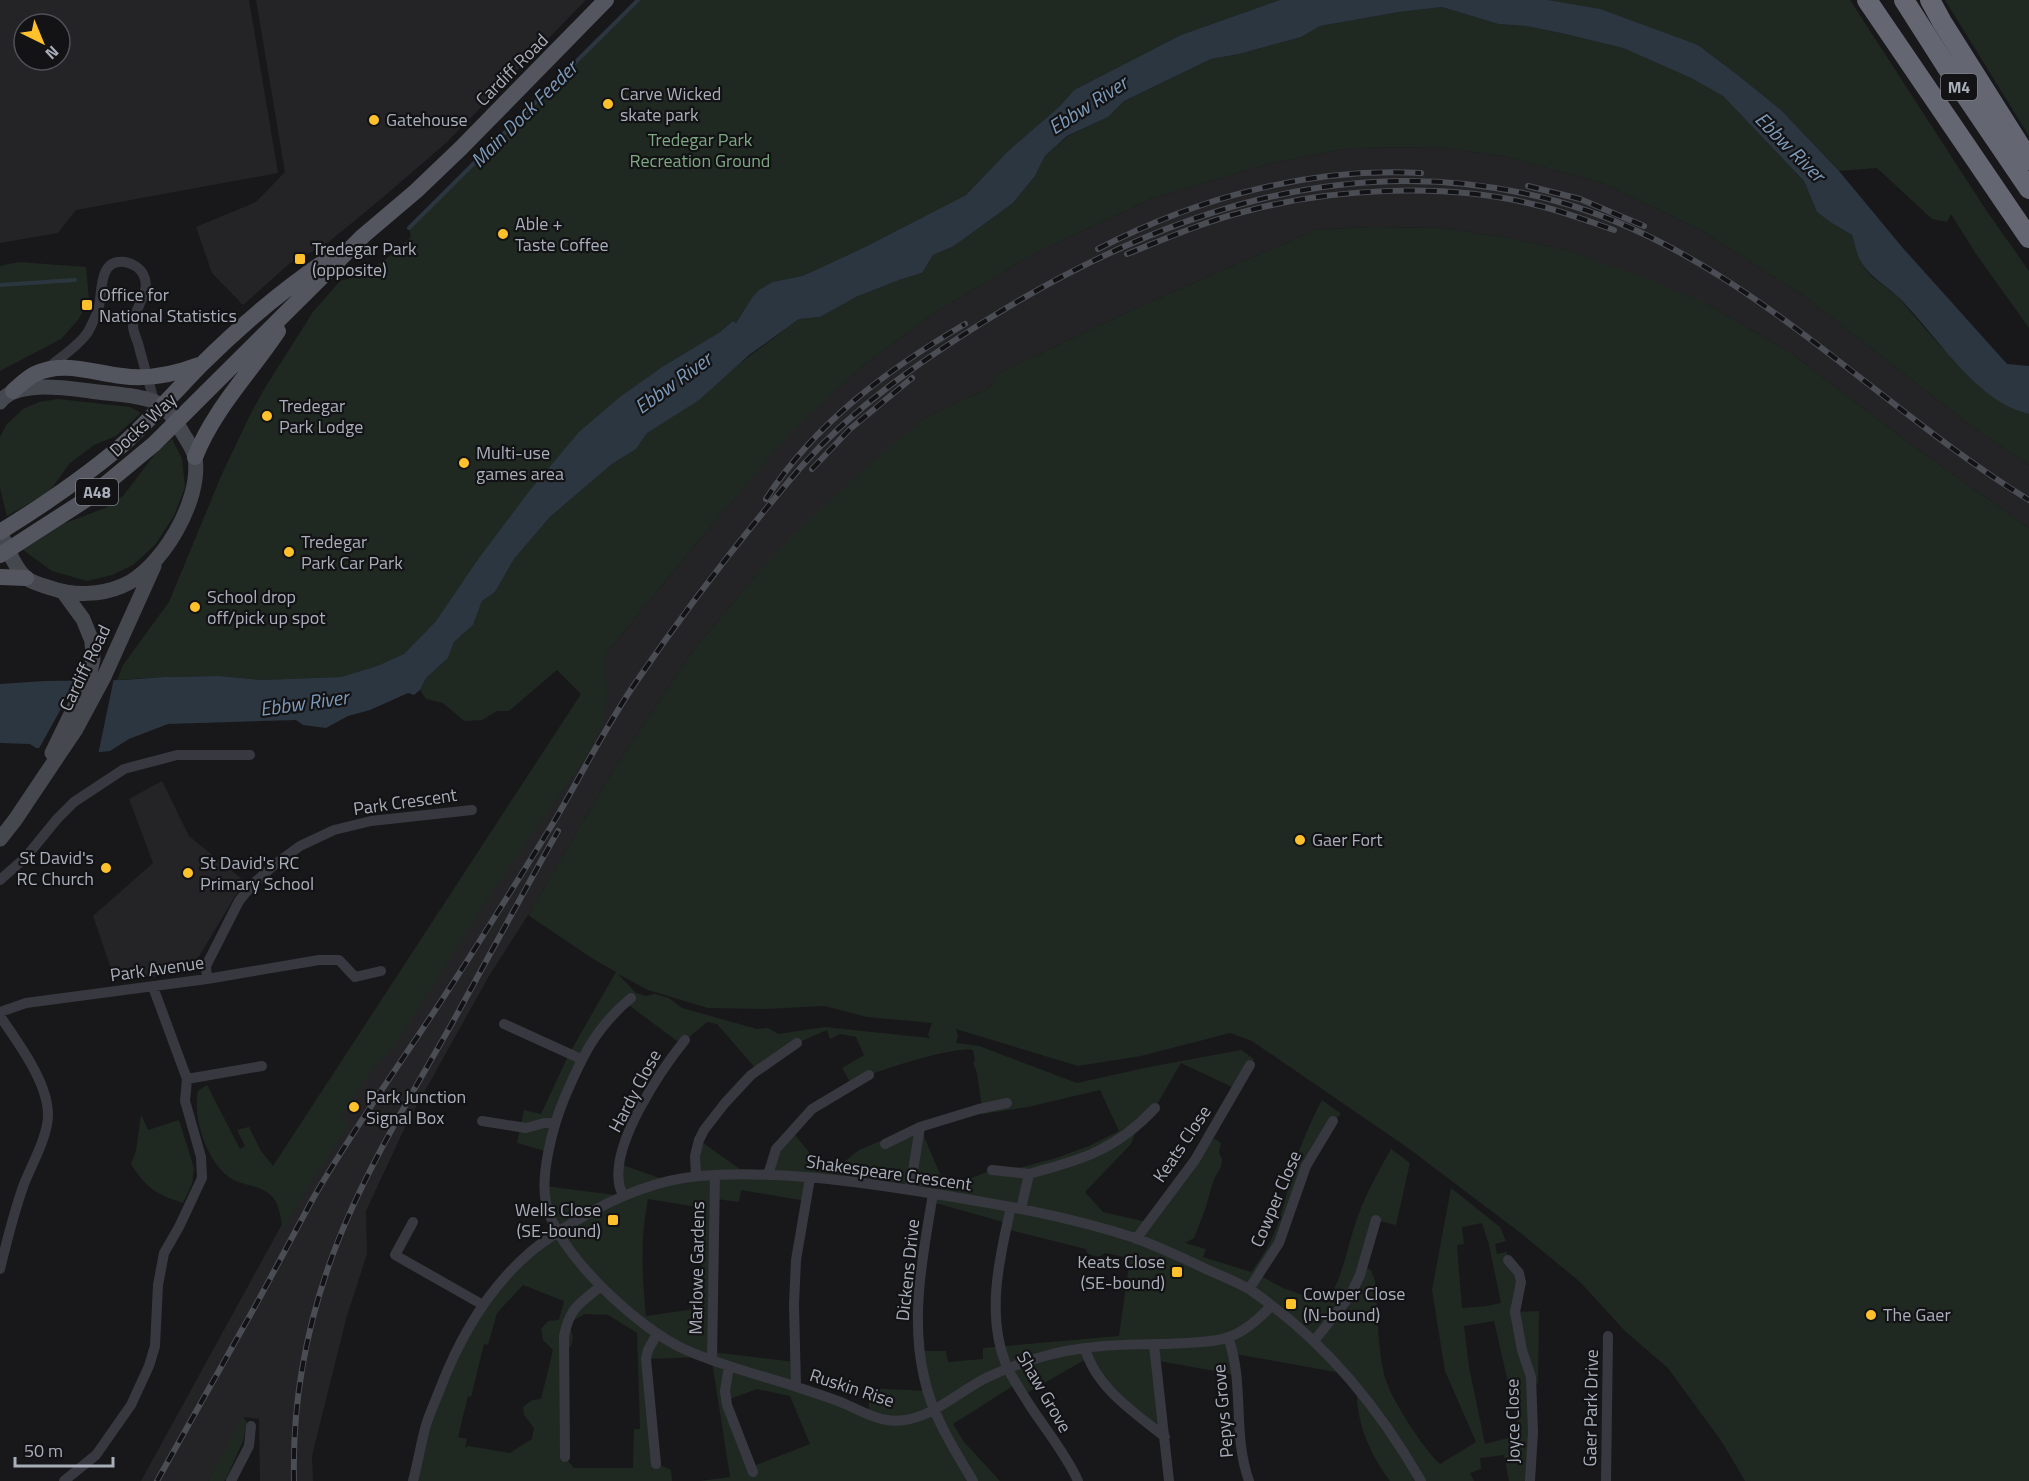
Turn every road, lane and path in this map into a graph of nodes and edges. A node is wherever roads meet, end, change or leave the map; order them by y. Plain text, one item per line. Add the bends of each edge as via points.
1 (606, 0) edge
2 (1867, 0) edge
3 (1871, 0) edge
4 (1904, 0) edge
5 (1930, 0) edge
6 (1918, 75) junction
7 (2029, 160) edge
8 (2029, 189) edge
9 (363, 236) junction
10 (2029, 238) edge
11 (297, 303) junction
12 (202, 364) junction
13 (47, 369) junction
14 (147, 377) junction
15 (4, 397) edge
16 (158, 404) junction
17 (176, 422) junction
18 (195, 457) junction
19 (0, 531) edge
20 (4, 552) edge
21 (158, 557) junction
22 (0, 577) edge
23 (26, 578) junction
24 (64, 593) junction
25 (97, 677) junction
26 (250, 755) dead end
27 (472, 810) dead end
28 (0, 839) edge
29 (0, 880) edge
30 (381, 971) dead end
31 (207, 980) junction
32 (153, 987) junction
33 (631, 998) dead end
34 (0, 1014) edge
35 (504, 1024) dead end
36 (685, 1040) dead end
37 (797, 1043) dead end
38 (581, 1059) junction
39 (1250, 1065) dead end
40 (262, 1066) dead end
41 (869, 1075) dead end
42 (187, 1079) junction
43 (1007, 1103) dead end
44 (1155, 1108) dead end
45 (1333, 1121) dead end
46 (482, 1122) dead end
47 (555, 1123) junction
48 (920, 1127) junction
49 (885, 1144) dead end
50 (992, 1170) dead end
51 (768, 1174) junction
52 (1029, 1174) junction
53 (715, 1175) junction
54 (696, 1176) junction
55 (810, 1178) junction
56 (910, 1190) junction
57 (933, 1194) junction
58 (623, 1196) junction
59 (1016, 1208) junction
60 (1376, 1220) dead end
61 (413, 1222) dead end
62 (558, 1232) junction
63 (1136, 1239) junction
64 (1508, 1260) dead end
65 (0, 1269) edge
66 (601, 1286) junction
67 (1249, 1289) junction
68 (483, 1305) junction
69 (1271, 1306) junction
70 (657, 1334) junction
71 (1608, 1336) dead end
72 (1228, 1337) junction
73 (1314, 1341) junction
74 (1154, 1345) junction
75 (1085, 1348) junction
76 (712, 1360) junction
77 (729, 1366) junction
78 (1008, 1368) junction
79 (796, 1387) junction
80 (934, 1409) junction
81 (251, 1426) dead end
82 (1165, 1437) junction
83 (565, 1457) dead end
84 (656, 1464) dead end
85 (753, 1472) dead end
86 (64, 1481) edge
87 (231, 1481) edge
88 (413, 1481) edge
89 (973, 1481) edge
90 (1078, 1481) edge
91 (1169, 1481) edge
92 (1249, 1481) edge
93 (1421, 1481) edge
94 (1530, 1481) edge
95 (1606, 1481) edge

1 - 9 main road, Cardiff Road / A48 via 461,148
2 - 6 highway, M4
3 - 6 highway, M4
4 - 8 highway, M4
5 - 7 highway, M4
6 - 10 highway, M4
9 - 11 main road, Cardiff Road / A48
9 - 12 main road, Cardiff Road / A48 via 306,274
11 - 17 main road, Docks Way / A48
11 - 18 main road, A48 via 220,410
12 - 14 main road, A48
12 - 16 main road, Docks Way / A48
13 - 14 main road, A48 via 69,367 123,377
13 - 14 street via 88,332 98,312 103,276 108,267 123,261 138,267 146,282 133,327
13 - 15 main road, A48
14 - 16 street
15 - 16 main road via 55,387 121,394
16 - 17 main road
16 - 19 main road, Docks Way / A48 via 121,446
17 - 18 main road
17 - 20 main road, Docks Way / A48 via 90,497
18 - 21 main road via 195,478 185,513
19 - 20 main road
20 - 23 main road
21 - 24 main road via 123,586 94,593
21 - 25 main road, Cardiff Road
22 - 23 main road
23 - 24 main road
24 - 25 main road, Cardiff Road via 83,619 92,641
25 - 28 main road, Cardiff Road via 67,719 35,790
26 - 29 street via 177,755 124,769 74,802 26,857
27 - 31 street, Park Crescent via 371,821 334,830 300,846 274,865 239,901 206,966
30 - 31 street, Park Avenue via 355,977 339,960 319,960
31 - 32 street, Park Avenue
32 - 34 street, Park Avenue via 26,1003
32 - 42 street
33 - 38 street, Ruskin Rise via 599,1031
34 - 65 street via 40,1083 48,1116
35 - 38 street
36 - 58 street, Hardy Close via 666,1064 628,1133 618,1172
37 - 54 street via 751,1076 704,1130 695,1156
38 - 47 street, Ruskin Rise
39 - 63 street, Keats Close via 1195,1160
40 - 42 street
41 - 51 street via 812,1109 776,1149
42 - 86 street via 185,1101 201,1157 202,1178 164,1253 155,1346 149,1366 131,1405 96,1455
43 - 48 street
44 - 52 street via 1138,1126 1102,1150
45 - 67 street, Cowper Close via 1306,1166 1279,1243
46 - 47 street via 526,1128
47 - 62 street, Ruskin Rise via 545,1170 545,1200
48 - 49 street
48 - 56 street
50 - 52 street
51 - 53 street, Shakespeare Crescent
51 - 55 street, Shakespeare Crescent
52 - 59 street, Shaw Grove
53 - 54 street, Shakespeare Crescent
53 - 76 street, Marlowe Gardens
54 - 58 street, Shakespeare Crescent
55 - 56 street, Shakespeare Crescent
55 - 79 street via 796,1260
56 - 57 street, Shakespeare Crescent
57 - 59 street, Shakespeare Crescent
57 - 80 street, Dickens Drive via 920,1278 918,1329 924,1377
58 - 62 street, Shakespeare Crescent
59 - 63 street, Shakespeare Crescent
59 - 78 street, Shaw Grove via 1000,1258 996,1288 996,1321
60 - 73 street via 1350,1296
61 - 68 street via 395,1255
62 - 66 street, Ruskin Rise
62 - 68 street, Shakespeare Crescent via 526,1256
63 - 67 street, Shakespeare Crescent
64 - 94 street, Joyce Close via 1521,1282 1515,1312 1531,1377
66 - 70 street, Ruskin Rise
66 - 83 street via 576,1306 564,1336
67 - 69 street, Shakespeare Crescent
68 - 88 street, Shakespeare Crescent via 446,1374 427,1422
69 - 72 street, Ruskin Rise via 1245,1329
69 - 73 street, Shakespeare Crescent
70 - 76 street, Ruskin Rise
70 - 84 street via 646,1359
71 - 95 street, Gaer Park Drive
72 - 74 street, Ruskin Rise
72 - 92 street, Pepys Grove via 1236,1365 1238,1430
73 - 93 street, Shakespeare Crescent via 1366,1398
74 - 75 street, Ruskin Rise
74 - 82 street
75 - 78 street, Ruskin Rise
75 - 82 street via 1098,1376 1121,1401
76 - 77 street, Ruskin Rise
77 - 79 street, Ruskin Rise
77 - 85 street via 727,1405
78 - 80 street, Ruskin Rise
78 - 90 street, Shaw Grove
79 - 80 street, Ruskin Rise via 886,1420 903,1420
80 - 89 street, Dickens Drive
81 - 87 street via 249,1446
82 - 91 street

